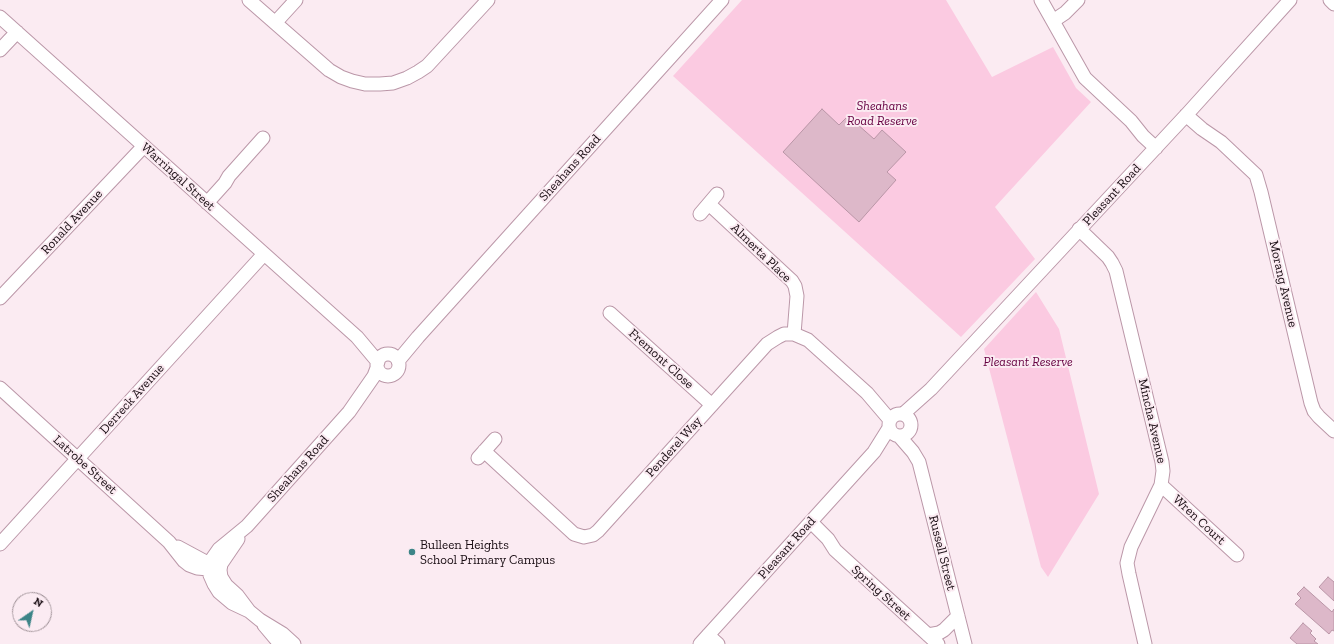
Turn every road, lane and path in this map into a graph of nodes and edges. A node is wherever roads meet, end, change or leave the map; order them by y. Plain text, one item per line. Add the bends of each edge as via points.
1 (249, 0) edge
2 (296, 0) edge
3 (488, 0) edge
4 (722, 0) edge
5 (1041, 0) edge
6 (1078, 0) edge
7 (1290, 0) edge
8 (1330, 0) edge
9 (1334, 4) edge
10 (0, 17) edge
11 (1053, 21) junction
12 (275, 23) junction
13 (17, 32) junction
14 (0, 50) edge
15 (1188, 112) junction
16 (263, 138) dead end
17 (1158, 145) junction
18 (144, 146) junction
19 (207, 203) junction
20 (709, 204) dead end
21 (1080, 229) junction
22 (264, 254) junction
23 (0, 298) edge
24 (610, 313) dead end
25 (794, 334) junction
26 (385, 363) junction
27 (0, 388) edge
28 (712, 405) junction
29 (900, 425) junction
30 (1334, 432) edge
31 (495, 439) dead end
32 (78, 459) junction
33 (1161, 485) junction
34 (808, 526) junction
35 (0, 544) edge
36 (1237, 555) dead end
37 (212, 567) junction
38 (958, 616) junction
39 (260, 620) junction
40 (933, 640) edge
41 (705, 641) edge
42 (280, 644) edge
43 (294, 644) edge
44 (718, 644) edge
45 (965, 644) edge
46 (1145, 644) edge

1 - 12 street
2 - 12 street
3 - 12 street via 427,66 393,83 365,84 341,77 329,70
4 - 26 street, Sheahans Road via 418,337
5 - 11 street
6 - 11 street
7 - 15 street, Pleasant Road
8 - 9 street
10 - 13 street, Warringal Street
11 - 17 street via 1085,78 1131,121 1143,136
13 - 14 street
13 - 18 street, Warringal Street
15 - 17 street, Pleasant Road
15 - 30 street, Morang Avenue via 1205,122 1221,142 1256,175 1311,403 1318,417
16 - 19 street
17 - 21 street, Pleasant Road
18 - 19 street, Warringal Street
18 - 23 street, Ronald Avenue
19 - 22 street, Warringal Street
20 - 25 street, Almerta Place via 792,281 797,296
21 - 29 street, Pleasant Road via 931,388
21 - 33 street, Mincha Avenue via 1112,263 1119,280 1162,462
22 - 26 street, Warringal Street
22 - 32 street, Derreck Avenue
24 - 28 street, Fremont Close
25 - 28 street, Penderel Way via 784,334 773,339
25 - 29 street via 808,340
26 - 37 street, Sheahans Road via 368,396 349,412 247,526 221,564
27 - 32 street, Latrobe Street
28 - 31 street, Penderel Way via 598,531 584,538 574,534 481,454
29 - 34 street, Pleasant Road
29 - 38 street, Russell Street via 916,436 919,462
32 - 35 street, Derreck Avenue
32 - 37 street, Latrobe Street via 169,542 184,561 197,568
33 - 36 street, Wren Court
33 - 46 street, Mincha Avenue via 1131,547 1128,563
34 - 40 street, Spring Street via 828,539 835,550
34 - 41 street, Pleasant Road
37 - 39 street via 210,575 219,592 232,603 249,610
38 - 40 street, Spring Street
38 - 45 street, Russell Street
39 - 42 street
39 - 43 street
41 - 44 street

